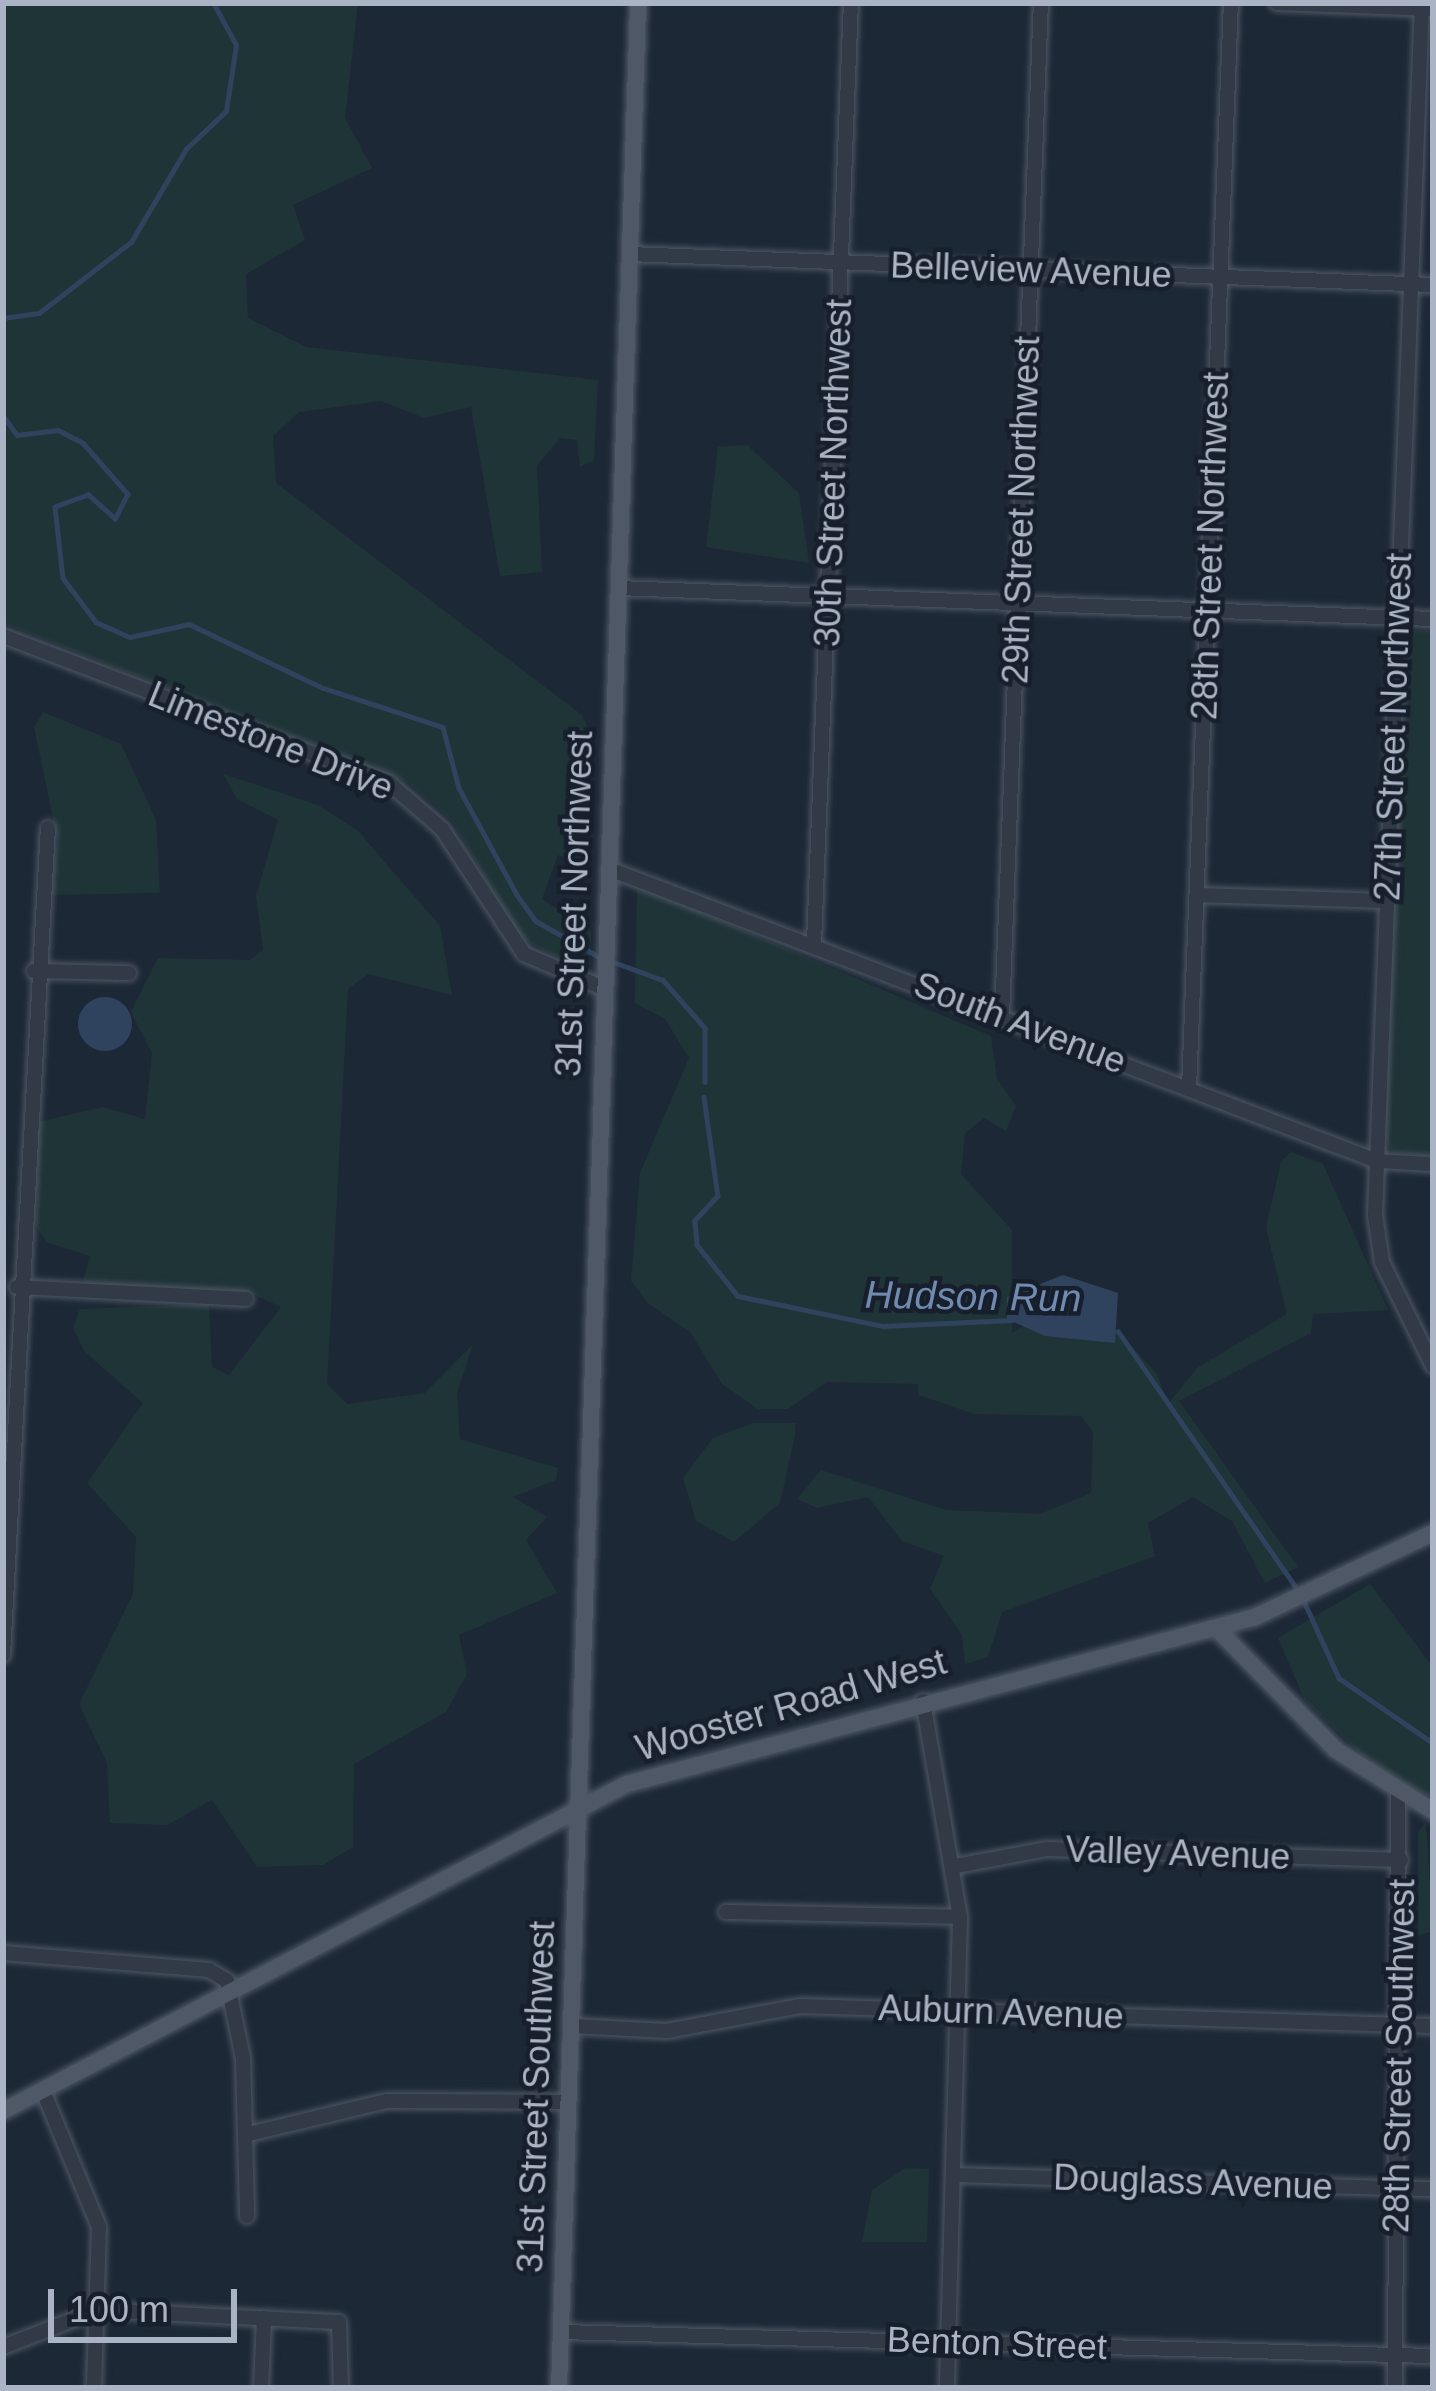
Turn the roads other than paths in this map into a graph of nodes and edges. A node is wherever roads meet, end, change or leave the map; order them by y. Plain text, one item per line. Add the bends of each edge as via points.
1 (638, 3) edge
2 (850, 3) edge
3 (1041, 3) edge
4 (1231, 3) edge
5 (1276, 3) edge
6 (1426, 7) edge
7 (629, 254) junction
8 (840, 262) junction
9 (1030, 270) junction
10 (1220, 277) junction
11 (1410, 284) junction
12 (1433, 285) edge
13 (618, 588) junction
14 (828, 597) junction
15 (1017, 604) junction
16 (1208, 611) junction
17 (1396, 618) junction
18 (1433, 620) edge
19 (3, 636) edge
20 (48, 828) dead end
21 (609, 869) junction
22 (1197, 895) junction
23 (1387, 901) junction
24 (814, 943) junction
25 (34, 971) junction
26 (128, 973) dead end
27 (603, 988) junction
28 (1002, 1016) junction
29 (1189, 1089) junction
30 (1377, 1161) junction
31 (1433, 1164) edge
32 (17, 1287) junction
33 (246, 1299) dead end
34 (1433, 1366) edge
35 (1433, 1533) edge
36 (1216, 1628) junction
37 (3, 1655) edge
38 (922, 1701) junction
39 (1397, 1796) junction
40 (579, 1808) junction
41 (1433, 1811) edge
42 (1401, 1860) junction
43 (956, 1866) junction
44 (726, 1912) dead end
45 (960, 1917) junction
46 (3, 1953) edge
47 (232, 1993) junction
48 (958, 2011) junction
49 (1402, 2025) junction
50 (572, 2026) junction
51 (1433, 2026) edge
52 (43, 2090) junction
53 (569, 2102) junction
54 (3, 2110) edge
55 (245, 2135) junction
56 (953, 2175) junction
57 (1399, 2188) junction
58 (1433, 2189) edge
59 (247, 2216) dead end
60 (98, 2310) junction
61 (264, 2318) junction
62 (561, 2332) junction
63 (949, 2342) junction
64 (3, 2347) edge
65 (1396, 2355) junction
66 (1433, 2356) edge
67 (94, 2388) edge
68 (261, 2388) edge
69 (341, 2388) edge
70 (559, 2388) edge
71 (947, 2388) edge
72 (1395, 2388) edge

1 - 7 main road, 31st Street Northwest
2 - 8 street, 30th Street Northwest
3 - 9 street, 29th Street Northwest
4 - 10 street, 28th Street Northwest
5 - 6 street
6 - 11 street, 27th Street Northwest
7 - 8 street, Belleview Avenue
7 - 13 main road, 31st Street Northwest
8 - 9 street, Belleview Avenue
8 - 14 street, 30th Street Northwest
9 - 10 street, Belleview Avenue
9 - 15 street, 29th Street Northwest
10 - 11 street, Belleview Avenue
10 - 16 street, 28th Street Northwest
11 - 12 street, Belleview Avenue
11 - 17 street, 27th Street Northwest
13 - 14 street
13 - 21 main road, 31st Street Northwest
14 - 15 street
14 - 24 street, 30th Street Northwest
15 - 16 street
15 - 28 street, 29th Street Northwest
16 - 17 street
16 - 22 street, 28th Street Northwest
17 - 18 street
17 - 23 street, 27th Street Northwest
19 - 27 street, Limestone Drive via 389,783 442,829 524,954
20 - 25 street
21 - 24 street, South Avenue
21 - 27 main road, 31st Street Northwest
22 - 23 street
22 - 29 street, 28th Street Northwest
23 - 30 street, 27th Street Northwest
24 - 28 street, South Avenue
25 - 26 street
25 - 32 street
27 - 40 main road, 31st Street Northwest
28 - 29 street, South Avenue
29 - 30 street, South Avenue
30 - 31 street, South Avenue
30 - 34 street, 27th Street Northwest via 1378,1246
32 - 33 street
32 - 37 street
35 - 36 main road, Wooster Road West
36 - 38 main road, Wooster Road West
36 - 39 main road via 1313,1730
38 - 40 main road, Wooster Road West via 659,1772
38 - 43 street
39 - 41 main road
39 - 42 street, 28th Street Southwest
40 - 47 main road, Wooster Road West
40 - 50 main road, 31st Street Southwest
42 - 43 street, Valley Avenue via 1047,1849
42 - 49 street, 28th Street Southwest
43 - 45 street
44 - 45 street
45 - 48 street
46 - 47 street via 209,1970
47 - 52 main road, Wooster Road West
47 - 55 street
48 - 49 street, Auburn Avenue
48 - 50 street, Auburn Avenue via 778,2006 667,2031
48 - 56 street
49 - 51 street, Auburn Avenue
49 - 57 street, 28th Street Southwest
50 - 53 main road, 31st Street Southwest
52 - 54 main road, Wooster Road West
52 - 60 street via 97,2216
53 - 55 street via 387,2101
53 - 62 main road, 31st Street Southwest
55 - 59 street
56 - 57 street, Douglass Avenue
56 - 63 street
57 - 58 street, Douglass Avenue
57 - 65 street, 28th Street Southwest
60 - 61 street
60 - 64 street
60 - 67 street
61 - 68 street
61 - 69 street via 339,2322
62 - 63 street, Benton Street
62 - 70 main road, 31st Street Southwest
63 - 65 street, Benton Street
63 - 71 street
65 - 66 street, Benton Street
65 - 72 street, 28th Street Southwest

